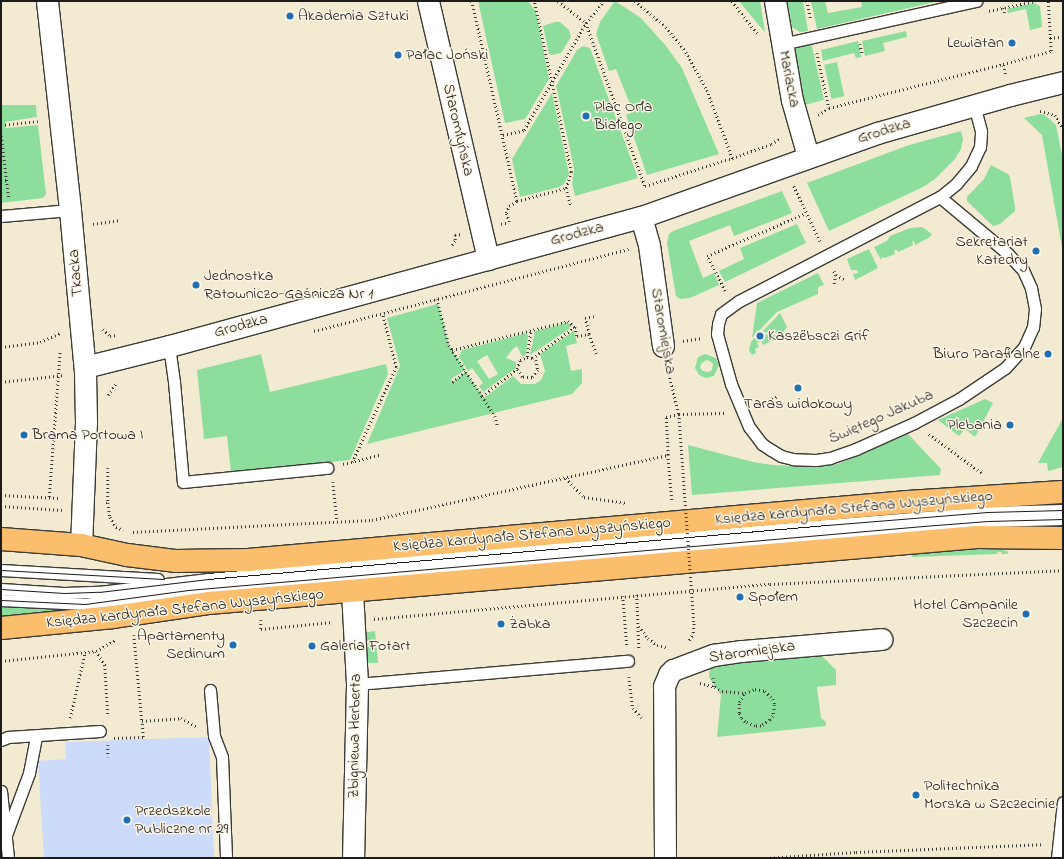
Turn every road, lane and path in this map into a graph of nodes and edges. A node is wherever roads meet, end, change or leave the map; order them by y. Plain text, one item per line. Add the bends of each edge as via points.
1 (47, 1) edge
2 (428, 1) edge
3 (472, 1) edge
4 (534, 1) edge
5 (558, 1) edge
6 (604, 1) edge
7 (635, 1) edge
8 (732, 1) edge
9 (775, 1) edge
10 (976, 1) edge
11 (1048, 1) edge
12 (1003, 8) dead end
13 (1004, 14) dead end
14 (586, 23) junction
15 (1058, 37) dead end
16 (1050, 38) junction
17 (859, 39) dead end
18 (782, 44) junction
19 (863, 56) dead end
20 (1003, 64) junction
21 (1006, 78) dead end
22 (553, 82) junction
23 (1063, 82) edge
24 (974, 105) junction
25 (1038, 110) dead end
26 (60, 119) junction
27 (1, 125) edge
28 (799, 128) junction
29 (1063, 129) edge
30 (1, 132) edge
31 (503, 135) junction
32 (730, 151) dead end
33 (808, 156) junction
34 (7, 180) junction
35 (1, 181) edge
36 (792, 182) dead end
37 (566, 188) junction
38 (940, 196) junction
39 (517, 201) junction
40 (571, 206) dead end
41 (70, 210) junction
42 (806, 213) junction
43 (6, 216) edge
44 (641, 217) junction
45 (121, 220) dead end
46 (509, 222) dead end
47 (91, 224) dead end
48 (649, 245) junction
49 (826, 256) junction
50 (488, 259) junction
51 (836, 275) dead end
52 (846, 280) dead end
53 (437, 299) junction
54 (733, 305) junction
55 (382, 313) junction
56 (594, 316) dead end
57 (61, 325) dead end
58 (575, 327) junction
59 (531, 330) junction
60 (307, 333) dead end
61 (589, 334) junction
62 (717, 334) junction
63 (55, 336) dead end
64 (61, 340) dead end
65 (169, 346) junction
66 (1, 347) edge
67 (60, 347) dead end
68 (656, 347) junction
69 (452, 350) junction
70 (597, 355) dead end
71 (528, 357) junction
72 (532, 358) junction
73 (85, 367) junction
74 (517, 369) junction
75 (466, 372) junction
76 (58, 376) junction
77 (1, 382) edge
78 (452, 382) dead end
79 (482, 396) junction
80 (679, 414) junction
81 (498, 427) dead end
82 (946, 446) dead end
83 (380, 455) dead end
84 (668, 455) junction
85 (352, 462) junction
86 (329, 467) junction
87 (986, 477) dead end
88 (565, 478) junction
89 (1063, 492) edge
90 (1, 495) edge
91 (49, 497) junction
92 (60, 498) dead end
93 (672, 498) dead end
94 (634, 504) dead end
95 (1, 506) edge
96 (982, 506) junction
97 (92, 507) junction
98 (914, 510) junction
99 (1050, 510) junction
100 (1063, 510) edge
101 (109, 513) junction
102 (1063, 520) edge
103 (337, 522) junction
104 (828, 534) junction
105 (1063, 538) edge
106 (1, 539) edge
107 (957, 539) junction
108 (81, 545) junction
109 (1, 570) edge
110 (1063, 570) edge
111 (208, 578) junction
112 (1, 589) edge
113 (352, 591) junction
114 (637, 595) junction
115 (623, 596) junction
116 (1, 600) edge
117 (261, 620) dead end
118 (345, 621) junction
119 (694, 622) dead end
120 (639, 625) junction
121 (1, 628) edge
122 (133, 629) dead end
123 (880, 639) dead end
124 (675, 649) dead end
125 (96, 651) dead end
126 (85, 652) dead end
127 (639, 654) dead end
128 (628, 661) joint
129 (713, 675) dead end
130 (357, 684) junction
131 (210, 690) dead end
132 (630, 691) dead end
133 (745, 693) junction
134 (632, 704) dead end
135 (108, 718) dead end
136 (142, 721) junction
137 (68, 733) junction
138 (36, 736) junction
139 (214, 736) junction
140 (105, 737) junction
141 (1, 740) edge
142 (108, 757) dead end
143 (1, 791) edge
144 (1063, 802) edge
145 (6, 835) junction
146 (1058, 844) junction
147 (8, 858) edge
148 (226, 858) edge
149 (353, 858) edge
150 (665, 858) edge
151 (766, 858) edge
152 (1057, 858) edge

1 - 26 street, Tkacka
2 - 50 street, Staromłyńska
3 - 31 path
4 - 22 path
5 - 14 path
6 - 14 path
7 - 32 path via 666,27 686,52 707,90
8 - 18 path via 761,38
9 - 18 street, Mariacka
10 - 18 lane
11 - 16 path
12 - 13 path
14 - 22 path
14 - 28 path via 645,186 771,144
15 - 16 path
16 - 20 path via 1051,51
17 - 19 path
18 - 28 street, Mariacka
20 - 21 path
20 - 28 path via 829,108
22 - 31 path via 524,130
22 - 37 path via 571,167 571,177
23 - 24 street, Grodzka
24 - 33 street, Grodzka
24 - 38 lane, Świętego Jakuba via 981,131 977,157 965,175
25 - 29 path via 1055,115
26 - 27 path
26 - 41 street, Tkacka
28 - 33 street, Mariacka
30 - 34 path
31 - 39 path
33 - 44 street, Grodzka
34 - 35 path
34 - 43 path
36 - 42 path
37 - 39 path
37 - 40 path
38 - 49 lane, Świętego Jakuba
38 - 62 lane, Świętego Jakuba via 1016,262 1027,280 1035,309 1033,327 1024,346 1005,368 970,392 914,423 845,453 816,460 793,459 781,456 762,444 749,427 731,384
39 - 46 path via 509,206 506,213
41 - 43 lane
41 - 73 street, Tkacka
42 - 49 path
42 - 54 path via 707,256
44 - 48 street, Staromiejska
44 - 50 street, Grodzka
45 - 47 path
48 - 53 path
48 - 68 street, Staromiejska
49 - 54 lane, Świętego Jakuba
50 - 65 street, Grodzka
51 - 52 path
53 - 55 path
53 - 69 path
54 - 62 lane, Świętego Jakuba via 721,314
55 - 60 path
55 - 85 path via 396,367
56 - 61 path via 585,318
57 - 64 path
58 - 59 path via 568,321
58 - 61 path via 576,336
58 - 72 path
59 - 69 path
59 - 71 path
61 - 70 path
62 - 68 path
63 - 66 path via 40,342
65 - 73 street, Grodzka
65 - 86 lane via 183,482
67 - 76 path
68 - 80 path, Staromiejska
69 - 75 path
71 - 72 path
71 - 74 path via 520,360
72 - 74 path via 538,365 538,370 532,378 522,377
73 - 97 street, Tkacka
74 - 79 path
75 - 78 path
75 - 79 path
76 - 77 path
76 - 91 path
79 - 81 path via 495,416
80 - 84 path via 666,417
80 - 119 path, Staromiejska, bridge
82 - 87 path
83 - 85 path
84 - 88 path
84 - 93 path
85 - 86 path
86 - 103 path
88 - 94 path via 584,497
88 - 103 path via 372,520
89 - 96 lane
89 - 98 main road, Księdza kardynała Stefana Wyszyńskiego
90 - 91 path
91 - 92 path
95 - 97 path
96 - 98 lane
96 - 98 lane
96 - 99 lane
97 - 101 path
97 - 101 path via 108,503
97 - 108 street, Tkacka
98 - 99 lane
98 - 108 main road, Księdza kardynała Stefana Wyszyńskiego via 248,560 175,561 127,555
98 - 111 lane
99 - 100 lane
101 - 103 path via 116,527 128,532
102 - 104 lane via 988,521
104 - 107 lane
104 - 116 lane via 202,589 85,604
105 - 107 main road, Księdza kardynała Stefana Wyszyńskiego
106 - 108 main road, Księdza kardynała Stefana Wyszyńskiego
107 - 113 main road, Księdza kardynała Stefana Wyszyńskiego
109 - 111 lane via 154,579
110 - 114 path via 770,584
111 - 112 lane via 92,593
113 - 118 street, Zbigniewa Herberta
113 - 121 main road, Księdza kardynała Stefana Wyszyńskiego via 209,602 112,617
114 - 115 path
114 - 120 path
115 - 118 path
115 - 128 path
117 - 118 path via 261,629
118 - 130 street, Zbigniewa Herberta
120 - 124 path via 648,638 657,645
120 - 127 path
122 - 136 path
123 - 150 street, Staromiejska via 713,655 673,670 669,674 664,686
125 - 135 path via 105,665
126 - 137 path via 70,710
128 - 130 lane
129 - 133 path via 715,687 726,692
130 - 149 street, Zbigniewa Herberta
131 - 139 lane
132 - 134 path
133 - 133 path via 755,689 766,691 770,695 775,705 770,720 761,726 755,726 741,718 739,702
136 - 139 path via 181,718
136 - 140 path via 144,737
137 - 138 lane
137 - 140 lane
138 - 141 lane via 8,737
138 - 145 lane via 29,773
139 - 148 lane via 222,757
140 - 142 path
143 - 145 lane
144 - 146 lane
145 - 147 lane
146 - 151 path via 1002,844
146 - 152 lane

